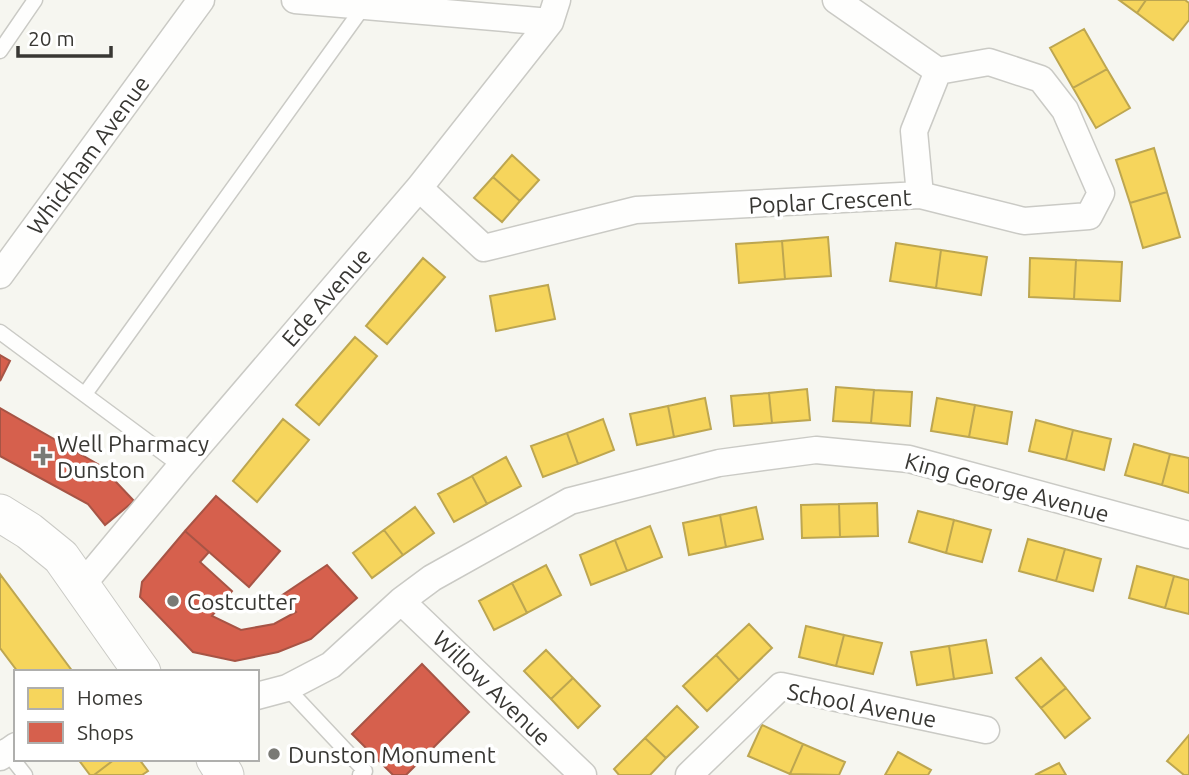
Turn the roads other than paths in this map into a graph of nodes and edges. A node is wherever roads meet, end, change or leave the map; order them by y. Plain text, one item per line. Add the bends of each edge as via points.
1 (35, 0) edge
2 (201, 0) edge
3 (295, 0) edge
4 (836, 0) edge
5 (364, 6) junction
6 (553, 11) edge
7 (0, 51) edge
8 (938, 71) junction
9 (419, 188) junction
10 (920, 195) junction
11 (0, 275) edge
12 (0, 332) edge
13 (85, 394) junction
14 (181, 466) junction
15 (0, 513) edge
16 (1189, 535) edge
17 (82, 585) junction
18 (401, 601) junction
19 (137, 670) edge
20 (287, 688) junction
21 (259, 695) edge
22 (986, 730) dead end
23 (14, 761) edge
24 (25, 775) edge
25 (360, 775) edge
26 (583, 775) edge
27 (689, 775) edge

1 - 7 lane
2 - 11 street, Whickham Avenue
3 - 5 street
4 - 8 street
5 - 6 street
5 - 13 lane
6 - 9 street, Ede Avenue
8 - 10 street via 914,131
8 - 10 street, Poplar Crescent via 989,62 1041,79 1065,110 1101,193 1089,216 1024,221
9 - 10 street, Poplar Crescent via 484,248 636,210
9 - 14 street, Ede Avenue
12 - 13 lane
13 - 14 lane
14 - 17 street, Ede Avenue
15 - 17 street via 61,557
16 - 18 street, King George Avenue via 909,459 816,450 719,463 570,501 432,578
17 - 19 street
18 - 20 street, King George Avenue via 331,665
18 - 26 street, Willow Avenue
20 - 21 street, King George Avenue
20 - 25 lane via 365,771
22 - 27 street, School Avenue via 781,686
23 - 24 lane

